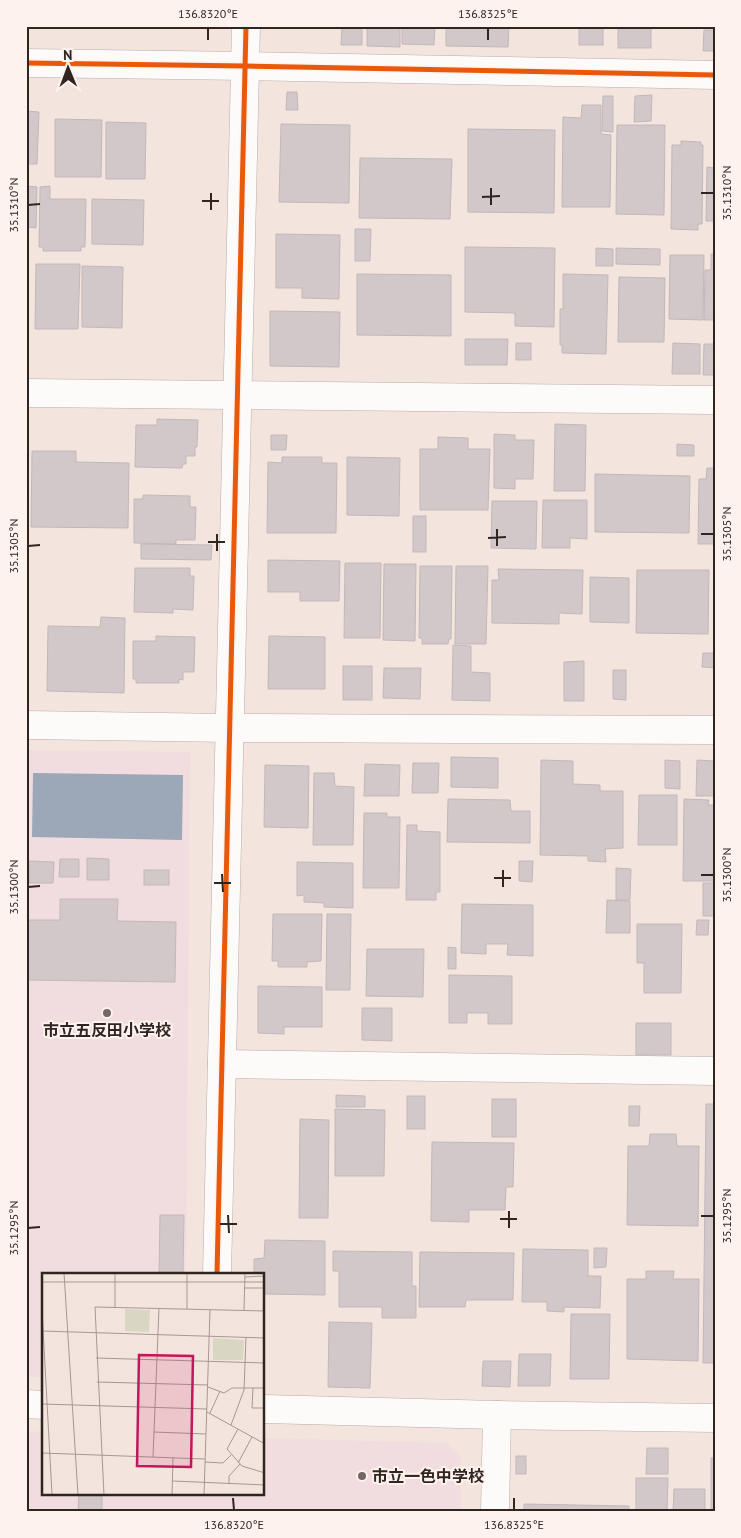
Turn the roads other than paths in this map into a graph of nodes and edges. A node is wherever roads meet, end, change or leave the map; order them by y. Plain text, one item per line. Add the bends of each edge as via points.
1 (246, 26) edge
2 (26, 63) edge
3 (245, 66) junction
4 (715, 75) edge
5 (26, 393) edge
6 (238, 396) junction
7 (715, 400) edge
8 (26, 725) edge
9 (230, 728) junction
10 (715, 730) edge
11 (222, 1064) junction
12 (715, 1071) edge
13 (217, 1273) edge
14 (26, 1404) edge
15 (42, 1405) edge
16 (265, 1409) edge
17 (497, 1415) junction
18 (715, 1418) edge
19 (495, 1512) edge

1 - 3 street
2 - 3 street
3 - 4 street
3 - 6 street
5 - 6 street
6 - 7 street
6 - 9 street
8 - 9 street
9 - 10 street
9 - 11 street
11 - 12 street
11 - 13 street
14 - 15 street
16 - 17 street
17 - 18 street
17 - 19 street

